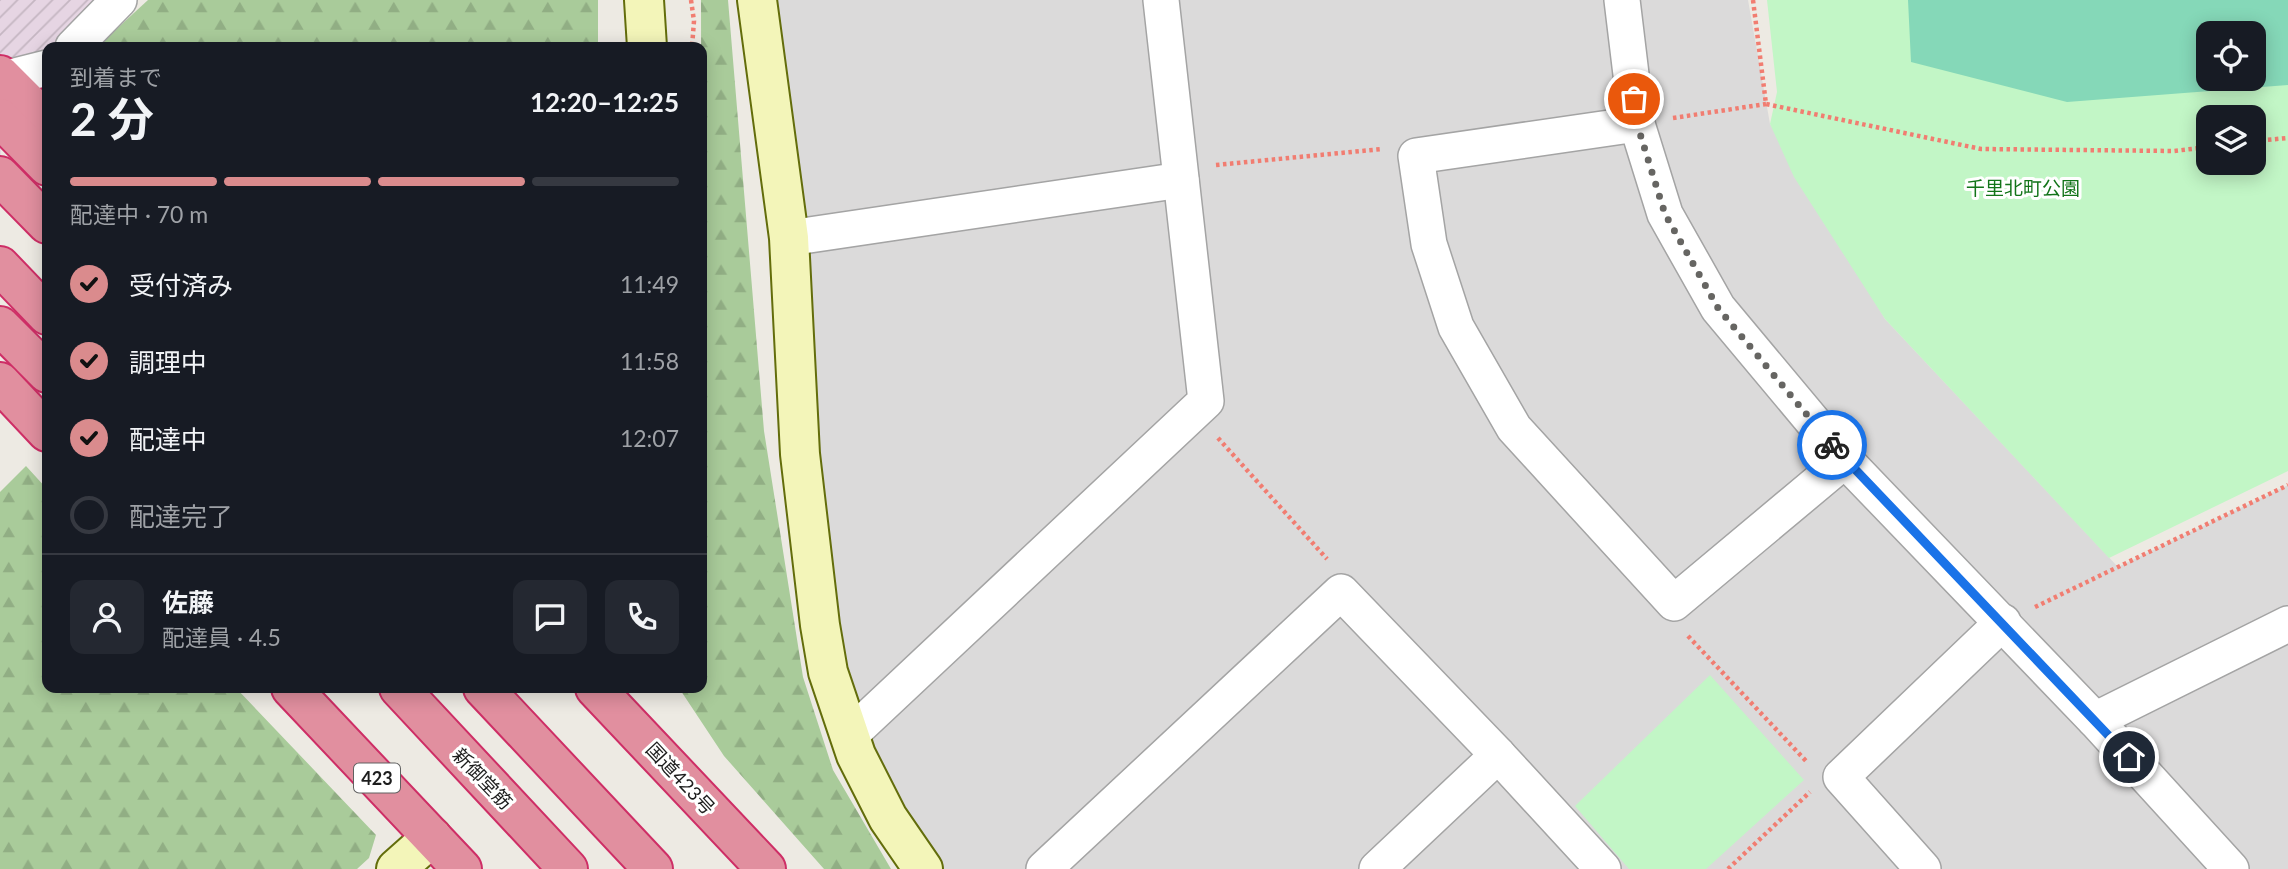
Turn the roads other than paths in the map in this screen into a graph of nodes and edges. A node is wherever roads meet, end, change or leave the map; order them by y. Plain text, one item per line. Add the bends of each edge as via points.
1 (119, 0) edge
2 (644, 0) edge
3 (757, 0) edge
4 (1161, 0) edge
5 (1622, 0) edge
6 (78, 42) edge
7 (647, 42) edge
8 (42, 69) edge
9 (1, 77) edge
10 (42, 117) edge
11 (0, 118) edge
12 (1637, 124) junction
13 (42, 161) edge
14 (0, 176) edge
15 (1181, 180) junction
16 (42, 219) edge
17 (789, 238) junction
18 (0, 266) edge
19 (42, 310) edge
20 (0, 326) edge
21 (42, 368) edge
22 (0, 382) edge
23 (42, 427) edge
24 (1845, 460) junction
25 (2003, 622) junction
26 (2288, 624) edge
27 (296, 693) edge
28 (404, 693) edge
29 (488, 693) edge
30 (600, 693) edge
31 (623, 693) edge
32 (2095, 720) junction
33 (849, 736) junction
34 (645, 740) junction
35 (1499, 755) junction
36 (432, 837) junction
37 (396, 869) edge
38 (462, 869) edge
39 (568, 869) edge
40 (653, 869) edge
41 (766, 869) edge
42 (923, 869) edge
43 (1044, 869) edge
44 (1377, 869) edge
45 (1603, 869) edge
46 (1923, 869) edge
47 (2231, 869) edge

1 - 6 street
2 - 7 street
3 - 17 street
4 - 15 street
5 - 12 street
8 - 9 street
9 - 10 highway
11 - 13 highway
12 - 24 street via 1665,214 1718,308
12 - 24 street via 1416,156 1429,244 1455,327 1514,428 1674,603
14 - 16 highway
15 - 17 street
15 - 33 street via 1206,401
17 - 33 street via 800,454 820,625 828,672
18 - 19 highway
20 - 21 highway
22 - 23 highway
24 - 25 street
25 - 32 street
25 - 46 street via 1832,778
26 - 32 street
27 - 36 highway, 423
28 - 39 highway, 新御堂筋
29 - 40 highway
30 - 34 highway, 国道423号
31 - 34 street
32 - 47 street
33 - 42 street via 888,818
34 - 41 highway, 国道423号
35 - 43 street via 1341,592
35 - 44 street
35 - 45 street
36 - 37 street
36 - 38 highway, 423

